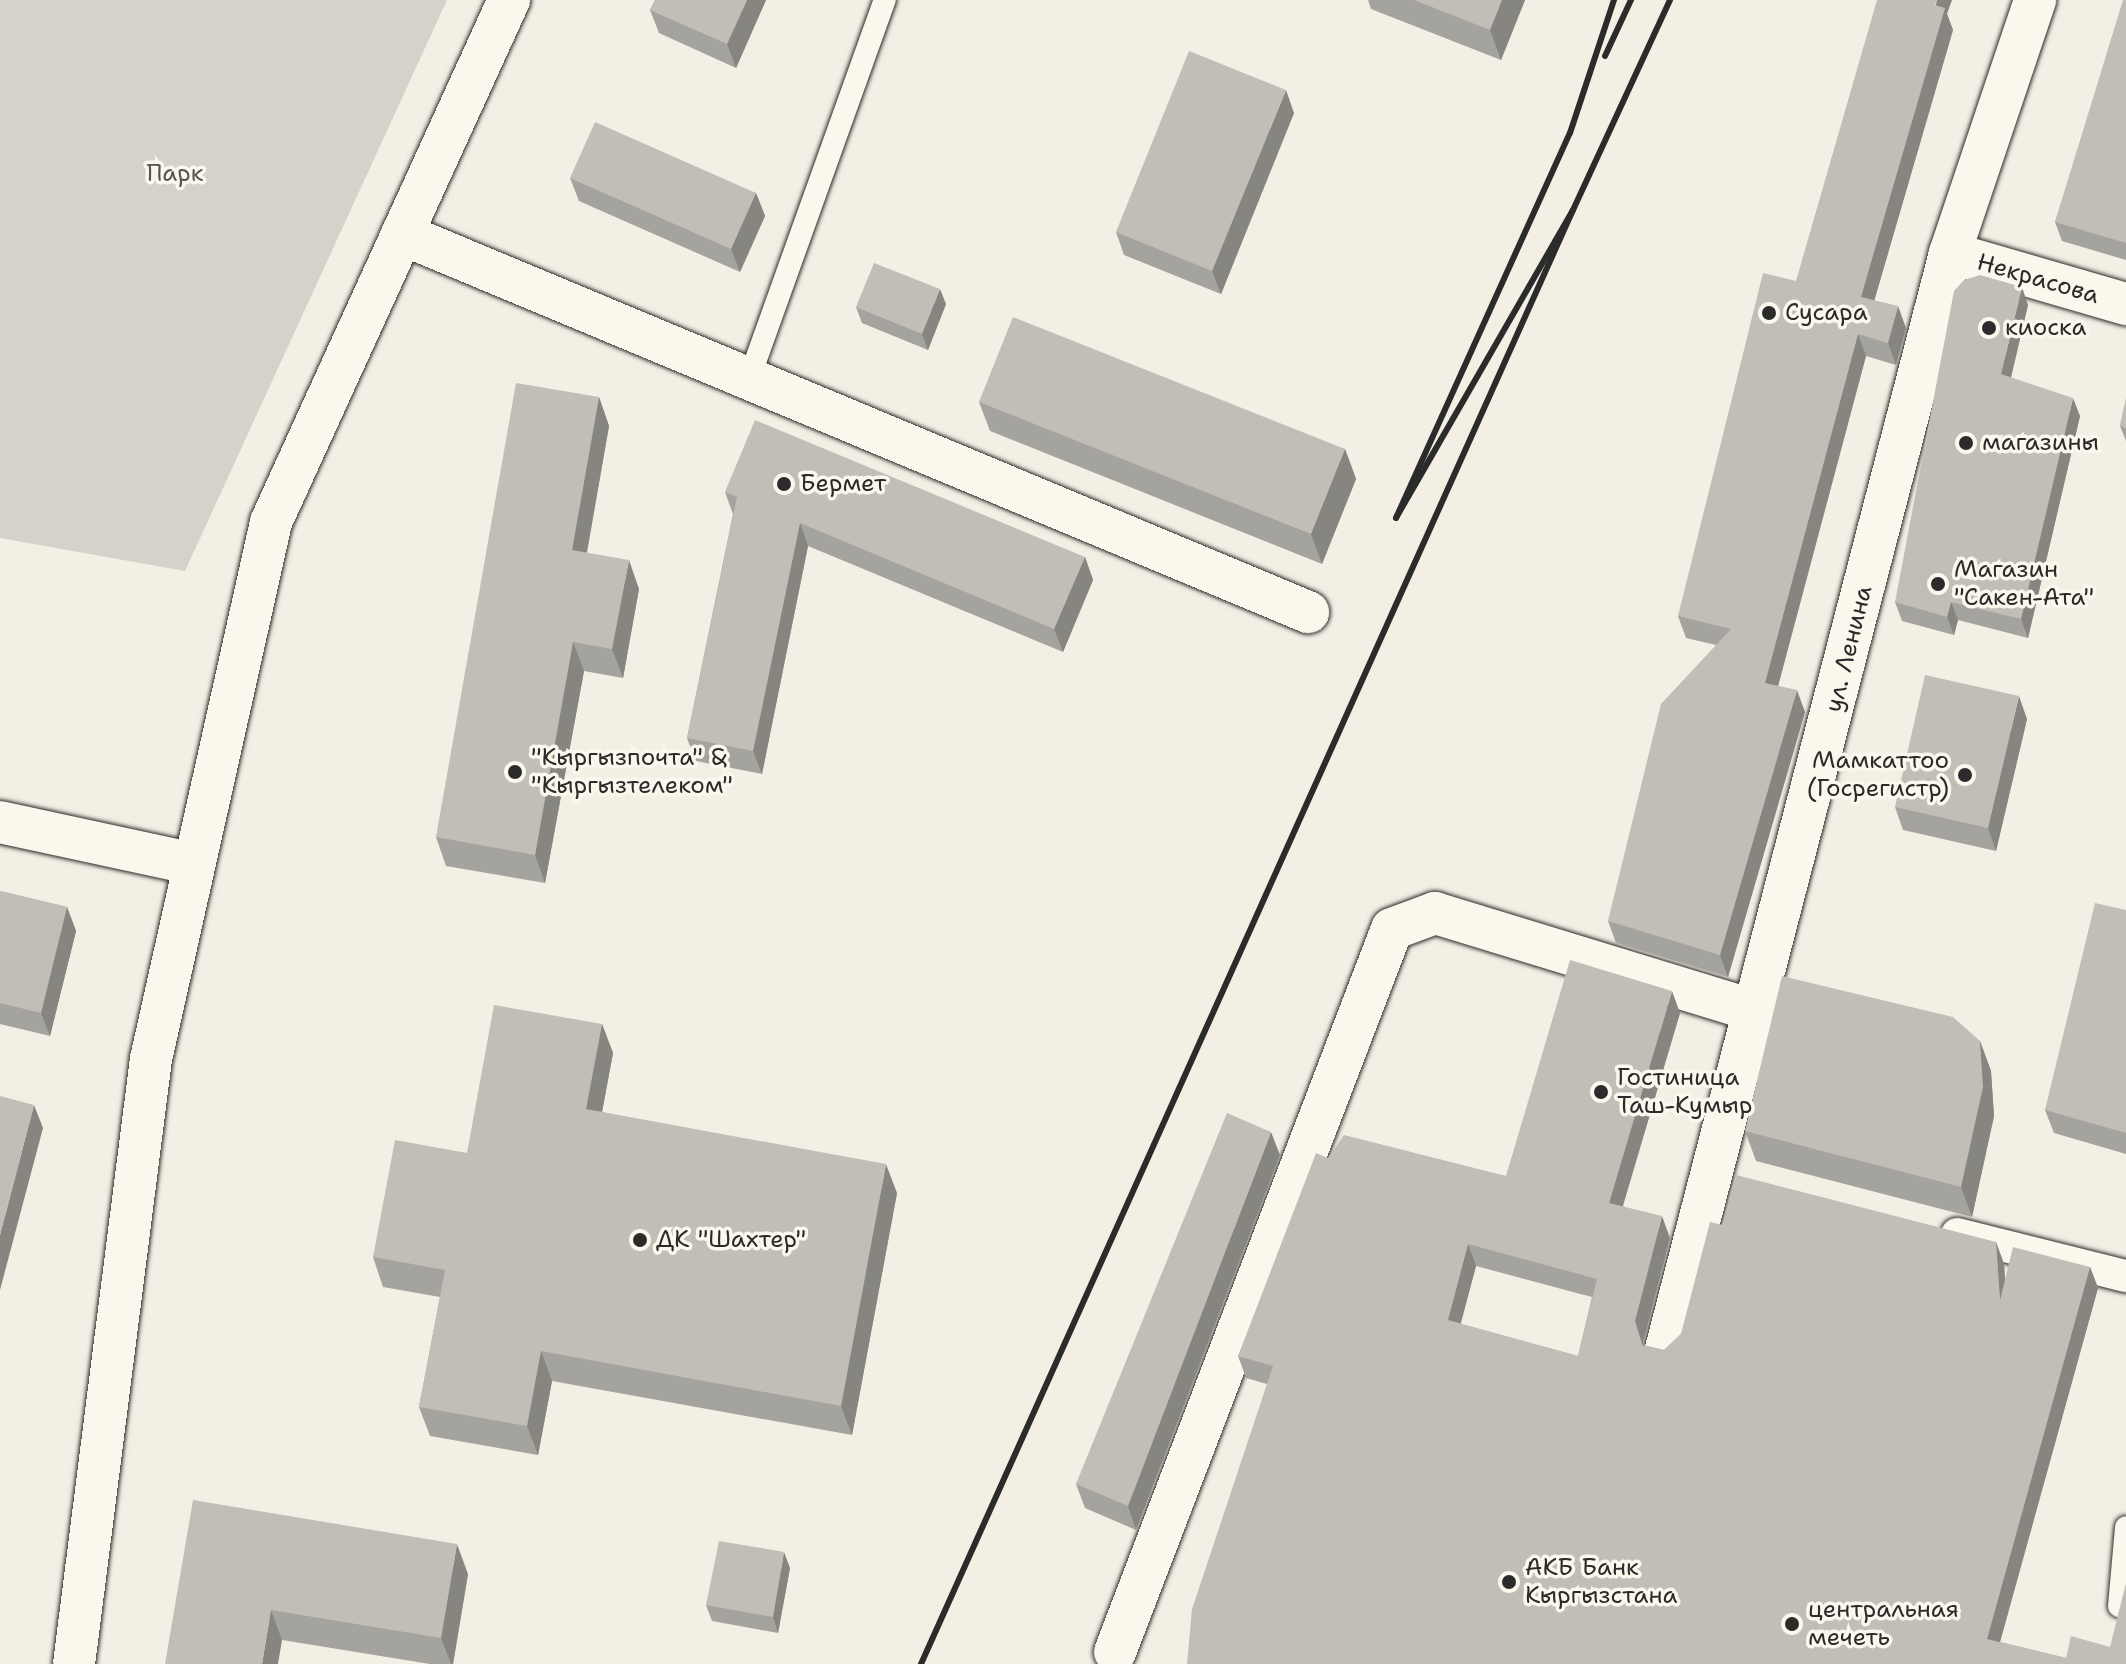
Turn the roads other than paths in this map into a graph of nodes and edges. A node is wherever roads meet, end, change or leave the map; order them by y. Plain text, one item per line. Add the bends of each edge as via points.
1 (509, 0) edge
2 (885, 0) edge
3 (2035, 0) edge
4 (402, 234) junction
5 (1950, 253) junction
6 (2126, 304) edge
7 (749, 379) junction
8 (1308, 612) dead end
9 (0, 822) edge
10 (194, 864) junction
11 (1756, 1011) junction
12 (1929, 1227) edge
13 (2126, 1276) edge
14 (1666, 1349) edge
15 (2126, 1527) edge
16 (2119, 1606) edge
17 (1115, 1652) dead end
18 (74, 1664) edge

1 - 4 street
2 - 7 lane
3 - 5 street, ул. Ленина
4 - 7 street
4 - 10 street via 271,522
5 - 6 street, Некрасова
5 - 11 street, ул. Ленина
7 - 8 street
9 - 10 street
10 - 18 street via 151,1059
11 - 14 street, ул. Ленина via 1729,1174
11 - 17 street via 1435,913 1392,929
12 - 13 street
15 - 16 lane

